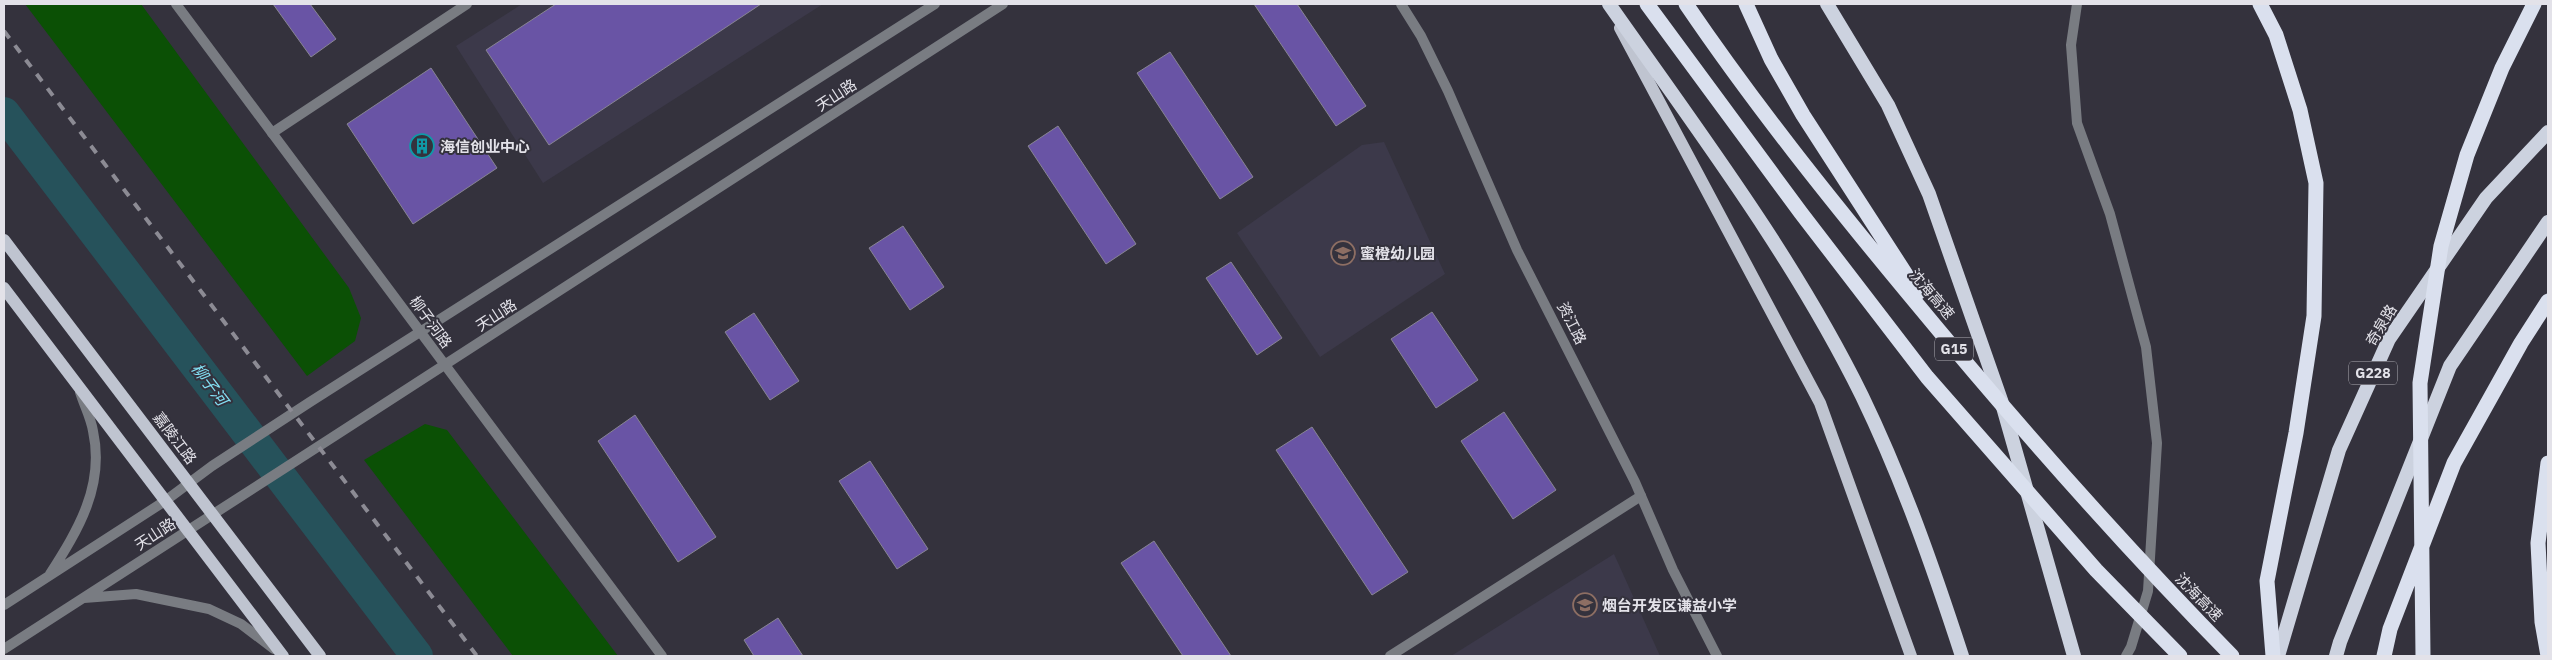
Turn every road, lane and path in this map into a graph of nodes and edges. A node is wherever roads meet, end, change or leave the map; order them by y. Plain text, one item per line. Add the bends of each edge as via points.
1 (176, 4) edge
2 (467, 4) edge
3 (935, 4) edge
4 (1003, 4) edge
5 (1401, 4) edge
6 (1608, 4) edge
7 (1647, 4) edge
8 (1686, 4) edge
9 (1746, 4) edge
10 (1827, 4) edge
11 (2077, 4) edge
12 (2260, 4) edge
13 (2534, 4) edge
14 (2548, 132) edge
15 (272, 133) junction
16 (2548, 222) edge
17 (4, 240) edge
18 (4, 288) edge
19 (2548, 301) edge
20 (421, 333) junction
21 (1959, 355) junction
22 (445, 366) junction
23 (78, 386) junction
24 (2548, 463) edge
25 (188, 483) junction
26 (1641, 496) junction
27 (165, 501) junction
28 (211, 514) junction
29 (188, 530) junction
30 (48, 576) junction
31 (84, 598) junction
32 (4, 605) edge
33 (4, 649) edge
34 (281, 654) edge
35 (320, 656) edge
36 (662, 656) edge
37 (1390, 656) edge
38 (1717, 656) edge
39 (1911, 656) edge
40 (1962, 656) edge
41 (2074, 656) edge
42 (2126, 656) edge
43 (2180, 656) edge
44 (2232, 656) edge
45 (2273, 656) edge
46 (2278, 656) edge
47 (2336, 656) edge
48 (2384, 656) edge
49 (2423, 656) edge
50 (2548, 656) edge

1 - 15 street, 柳子河路
2 - 15 street
3 - 20 street, 天山路
4 - 22 street, 天山路
5 - 26 street, 资江路 via 1448,91 1517,250
6 - 39 main road via 1820,403
6 - 40 highway via 1741,191 1806,293 1862,396 1917,520
7 - 43 highway, G15 via 1927,377 2096,570
8 - 21 highway, 沈海高速 / G15 via 1834,204
9 - 21 highway via 1771,59 1803,115
10 - 41 highway via 1888,104 1929,194 2001,400
11 - 42 street via 2071,44 2077,123 2110,214 2146,347 2157,443 2148,592
12 - 45 highway via 2276,35 2300,110 2316,183 2314,316 2268,581
13 - 49 highway via 2502,68 2467,155 2441,246 2420,383
14 - 46 highway, 奇泉路 / G228 via 2486,198 2389,339 2339,450
15 - 20 street, 柳子河路
16 - 47 highway via 2450,366
17 - 25 main road, 嘉陵江路
18 - 23 main road
19 - 48 highway via 2520,343 2454,463 2390,629
20 - 22 street, 柳子河路
20 - 25 street, 天山路
21 - 44 highway, 沈海高速 / G15 via 2098,515
22 - 28 street, 天山路
22 - 36 street, 柳子河路
23 - 27 main road
23 - 30 street via 94,432 96,464 92,496 79,528
24 - 50 highway via 2538,543 2542,622
25 - 27 street, 天山路
25 - 28 main road, 嘉陵江路
26 - 37 street
26 - 38 street, 资江路 via 1673,570
27 - 29 main road
27 - 30 street, 天山路
28 - 29 street, 天山路
28 - 35 main road, 嘉陵江路
29 - 31 street, 天山路
29 - 34 main road
30 - 32 street, 天山路
31 - 33 street, 天山路
31 - 34 street via 136,594 208,609 241,624

